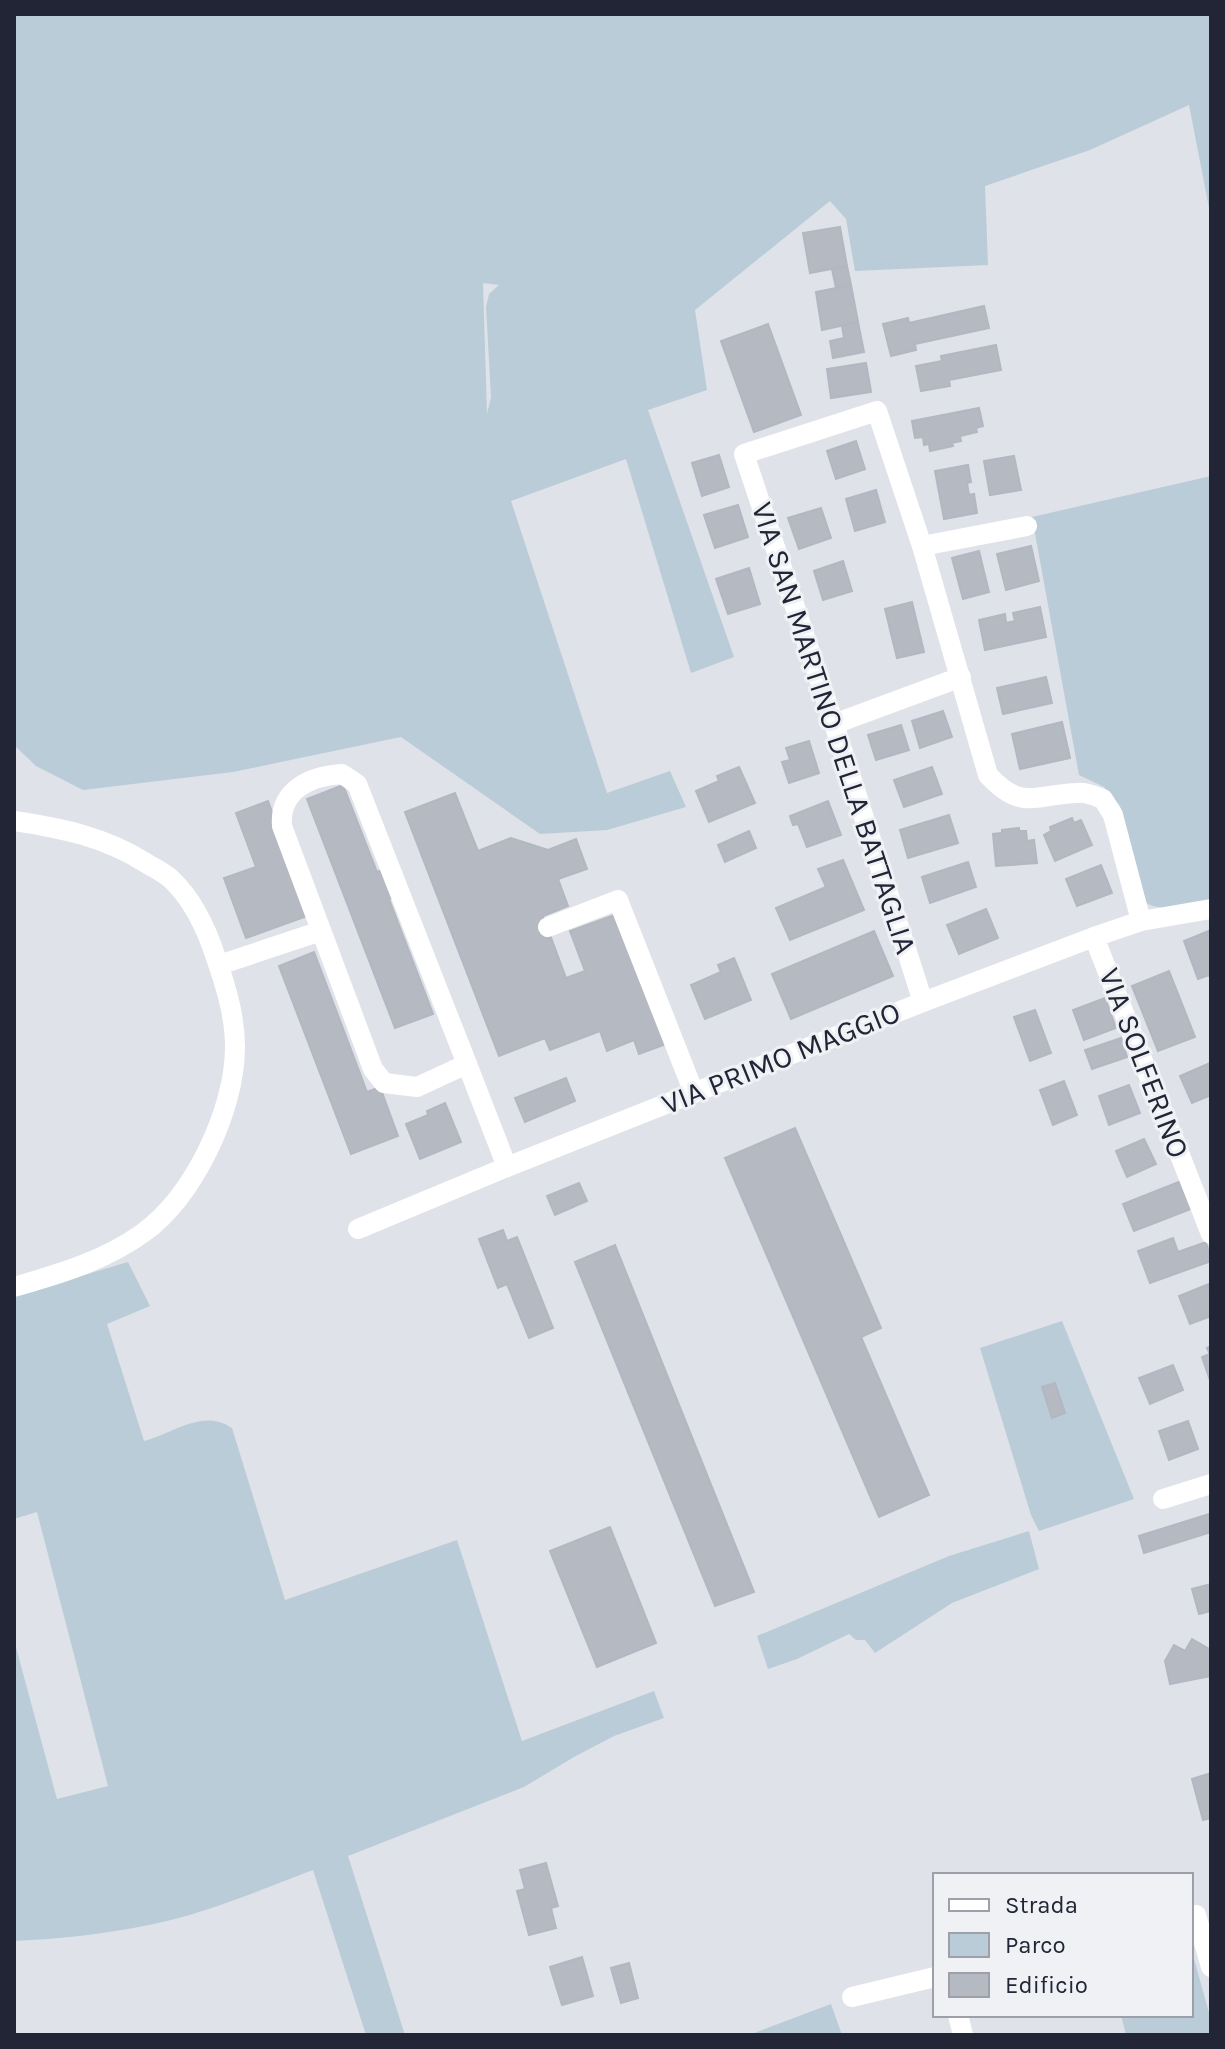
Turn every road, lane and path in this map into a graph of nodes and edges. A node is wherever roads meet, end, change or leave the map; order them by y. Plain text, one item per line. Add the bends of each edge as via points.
1 (1027, 526) dead end
2 (922, 546) junction
3 (961, 677) junction
4 (834, 724) junction
5 (14, 821) edge
6 (1211, 909) edge
7 (1141, 921) junction
8 (548, 927) dead end
9 (321, 931) junction
10 (1094, 937) junction
11 (219, 965) junction
12 (923, 1002) junction
13 (467, 1064) junction
14 (694, 1093) junction
15 (507, 1167) junction
16 (358, 1229) dead end
17 (1211, 1234) edge
18 (14, 1287) edge
19 (1211, 1484) edge
20 (1163, 1499) dead end
21 (1199, 1914) edge
22 (1211, 1967) edge
23 (933, 1977) edge
24 (852, 1997) dead end

1 - 2 street
2 - 3 street
2 - 4 street, VIA SAN MARTINO DELLA BATTAGLIA via 877,411 744,454
3 - 4 street
3 - 7 street via 988,775 1003,791 1024,799 1081,792 1103,799 1113,815
4 - 12 street, VIA SAN MARTINO DELLA BATTAGLIA
5 - 11 street via 109,842 171,879 192,904
6 - 7 street, VIA PRIMO MAGGIO
7 - 10 street, VIA PRIMO MAGGIO
8 - 14 street via 618,900
9 - 11 street
9 - 13 street via 373,1069 384,1083 417,1087
9 - 13 street via 280,811 288,795 305,783 342,774 357,784
10 - 12 street, VIA PRIMO MAGGIO
10 - 17 street, VIA SOLFERINO
11 - 18 street via 232,1005 231,1083 193,1176 144,1232 69,1271
12 - 14 street, VIA PRIMO MAGGIO
13 - 15 street
14 - 15 street, VIA PRIMO MAGGIO
15 - 16 street, VIA PRIMO MAGGIO
19 - 20 street
21 - 22 street
23 - 24 street

